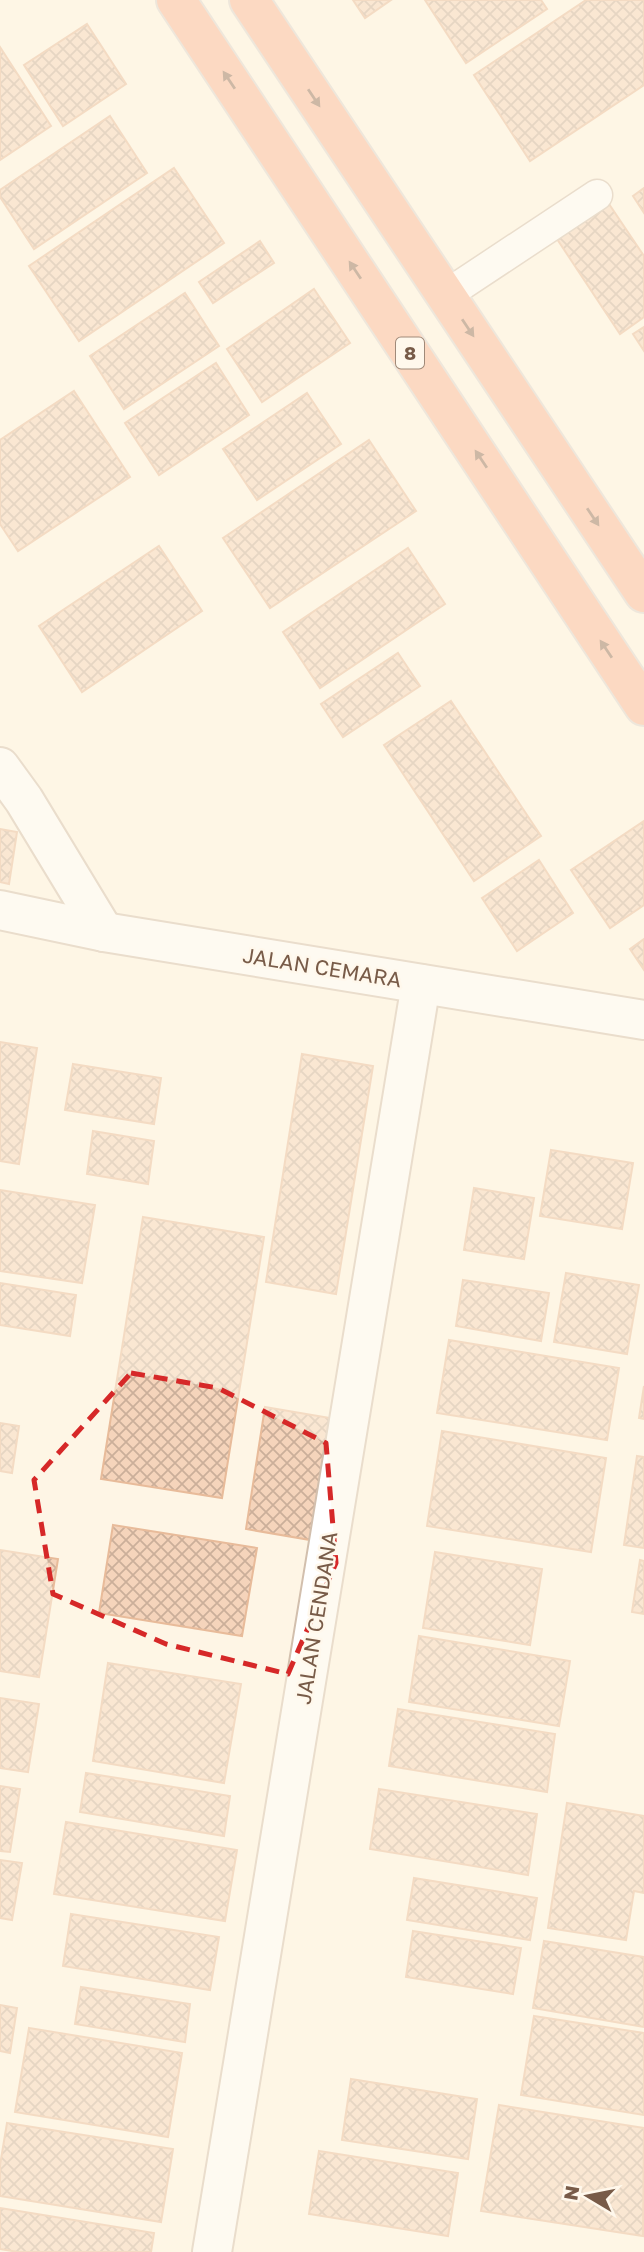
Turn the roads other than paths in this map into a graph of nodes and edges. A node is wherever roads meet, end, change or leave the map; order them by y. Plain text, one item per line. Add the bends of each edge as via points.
1 (176, 0) edge
2 (249, 0) edge
3 (597, 194) dead end
4 (446, 295) junction
5 (644, 593) edge
6 (644, 706) edge
7 (0, 767) edge
8 (0, 910) edge
9 (104, 932) junction
10 (421, 984) junction
11 (644, 1020) edge
12 (212, 2252) edge

6 -> 1 highway, 8
2 -> 4 highway
3 - 4 lane
4 -> 5 highway
7 - 9 street
8 - 9 street, JALAN CEMARA
9 - 10 street, JALAN CEMARA
10 - 11 street, JALAN CEMARA
10 - 12 street, JALAN CENDANA

